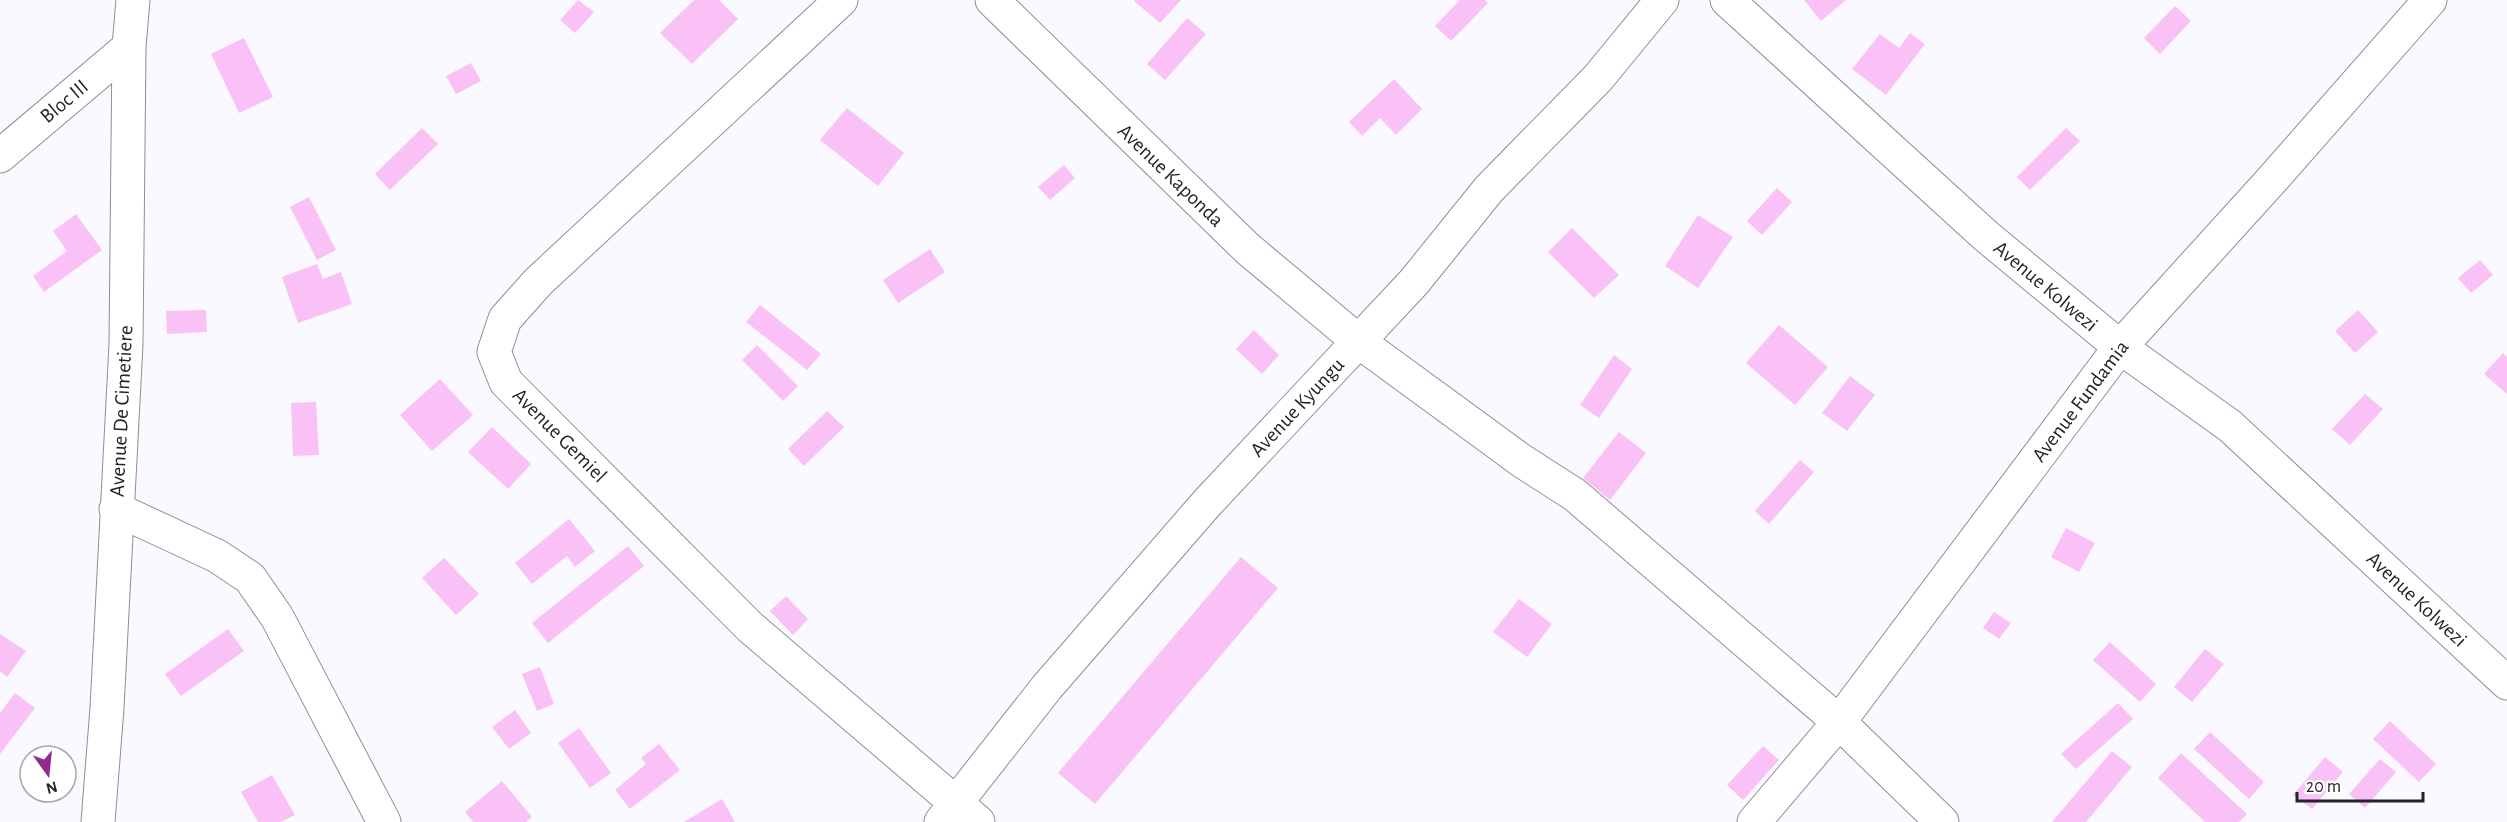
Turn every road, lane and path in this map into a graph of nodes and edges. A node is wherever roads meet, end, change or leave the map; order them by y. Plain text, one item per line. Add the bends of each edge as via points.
1 (132, 0) edge
2 (841, 0) edge
3 (992, 0) edge
4 (1662, 0) edge
5 (1727, 0) edge
6 (2430, 0) edge
7 (129, 47) junction
8 (0, 156) edge
9 (1358, 341) junction
10 (2120, 347) junction
11 (116, 509) junction
12 (2507, 683) edge
13 (1839, 722) junction
14 (958, 816) edge
15 (98, 822) edge
16 (384, 822) edge
17 (1754, 822) edge
18 (1942, 822) edge

1 - 7 street, Avenue De Cimetiere
2 - 14 street, Avenue Gemiel via 538,282 505,319 494,352 506,382 750,627
3 - 9 street, Avenue Kaponda via 1248,249
4 - 9 street, Avenue Kyungu via 1598,78 1489,189 1414,282
5 - 10 street, Avenue Kolwezi via 1986,236
6 - 10 street, Avenue Fundamia
7 - 8 street, Bloc III
7 - 11 street, Avenue De Cimetiere via 126,344
9 - 13 street, Avenue Kaponda via 1575,495
9 - 14 street, Avenue Kyungu via 1199,512 1047,687
10 - 12 street, Avenue Kolwezi via 2230,426
10 - 13 street, Avenue Fundamia
11 - 15 street, Avenue De Cimetiere
11 - 16 street via 217,556 250,578 277,617
13 - 17 street, Avenue Fundamia
13 - 18 street, Avenue Kaponda

